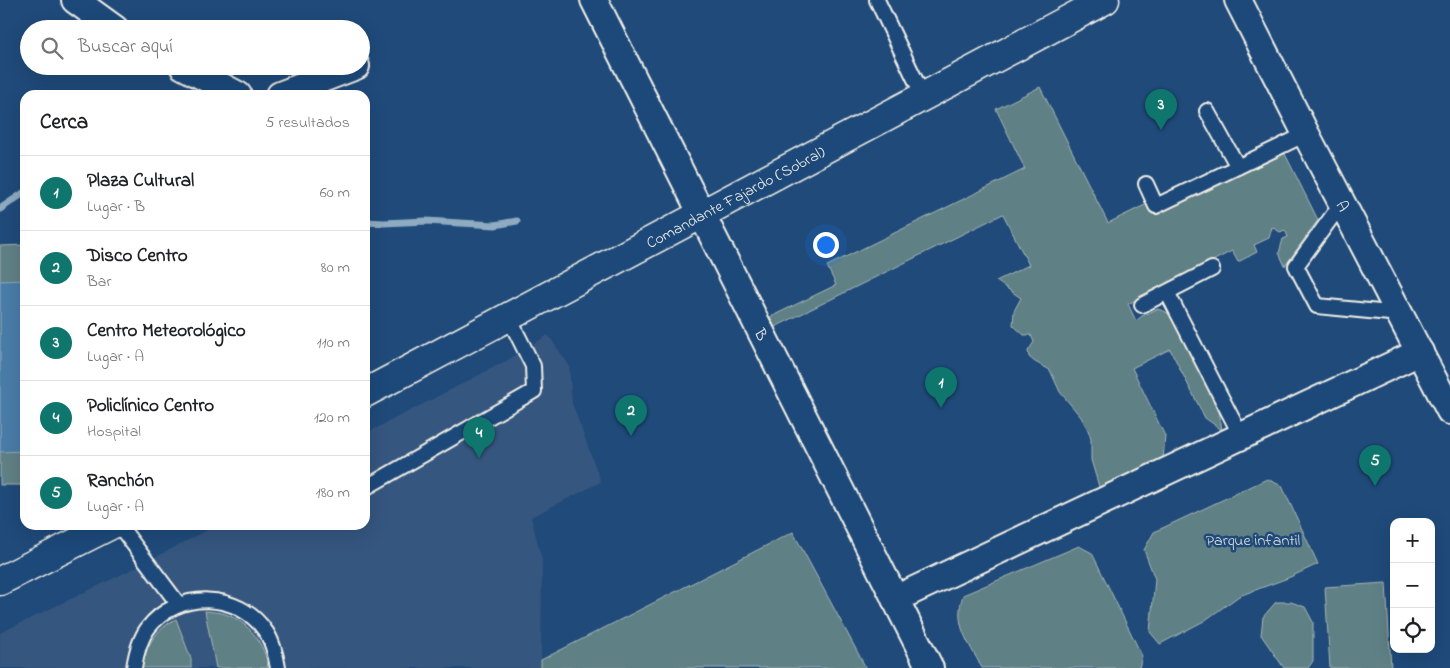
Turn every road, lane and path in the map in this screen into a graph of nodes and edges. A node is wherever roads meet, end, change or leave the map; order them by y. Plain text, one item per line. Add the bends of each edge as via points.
1 (75, 0) edge
2 (594, 0) edge
3 (877, 0) edge
4 (1105, 0) edge
5 (1238, 0) edge
6 (103, 20) edge
7 (200, 75) edge
8 (332, 75) edge
9 (229, 90) edge
10 (293, 90) edge
11 (923, 96) junction
12 (1207, 110) dead end
13 (1306, 134) junction
14 (1238, 167) junction
15 (1146, 184) dead end
16 (1342, 203) junction
17 (702, 215) junction
18 (1212, 269) dead end
19 (1167, 292) junction
20 (1142, 305) dead end
21 (1400, 314) junction
22 (509, 318) junction
23 (1420, 352) junction
24 (370, 390) edge
25 (1450, 411) edge
26 (1241, 436) junction
27 (370, 485) edge
28 (101, 530) edge
29 (123, 530) edge
30 (0, 581) edge
31 (895, 599) junction
32 (179, 605) junction
33 (134, 668) edge
34 (278, 668) edge
35 (930, 668) edge

1 - 6 street
2 - 17 street, B
3 - 11 lane
4 - 11 main road, Comandante Fajardo (Sobral)
5 - 13 street, A
7 - 9 street
8 - 10 street
11 - 17 main road, Comandante Fajardo (Sobral)
12 - 14 lane
13 - 14 lane
13 - 16 street, A
14 - 15 lane via 1156,206
16 - 21 street, A
16 - 21 lane via 1296,266 1317,306
17 - 22 main road, Comandante Fajardo (Sobral)
17 - 31 street, B
18 - 19 lane
19 - 20 lane
19 - 26 lane
21 - 23 street, A
22 - 24 main road, Comandante Fajardo (Sobral)
22 - 27 lane via 533,366 534,391
23 - 25 street, A
23 - 26 street
26 - 31 street
28 - 30 main road
29 - 32 lane
31 - 35 street, B
32 - 33 lane via 164,613 147,629 137,650
32 - 34 lane via 207,599 230,604 250,615 266,632 276,653

